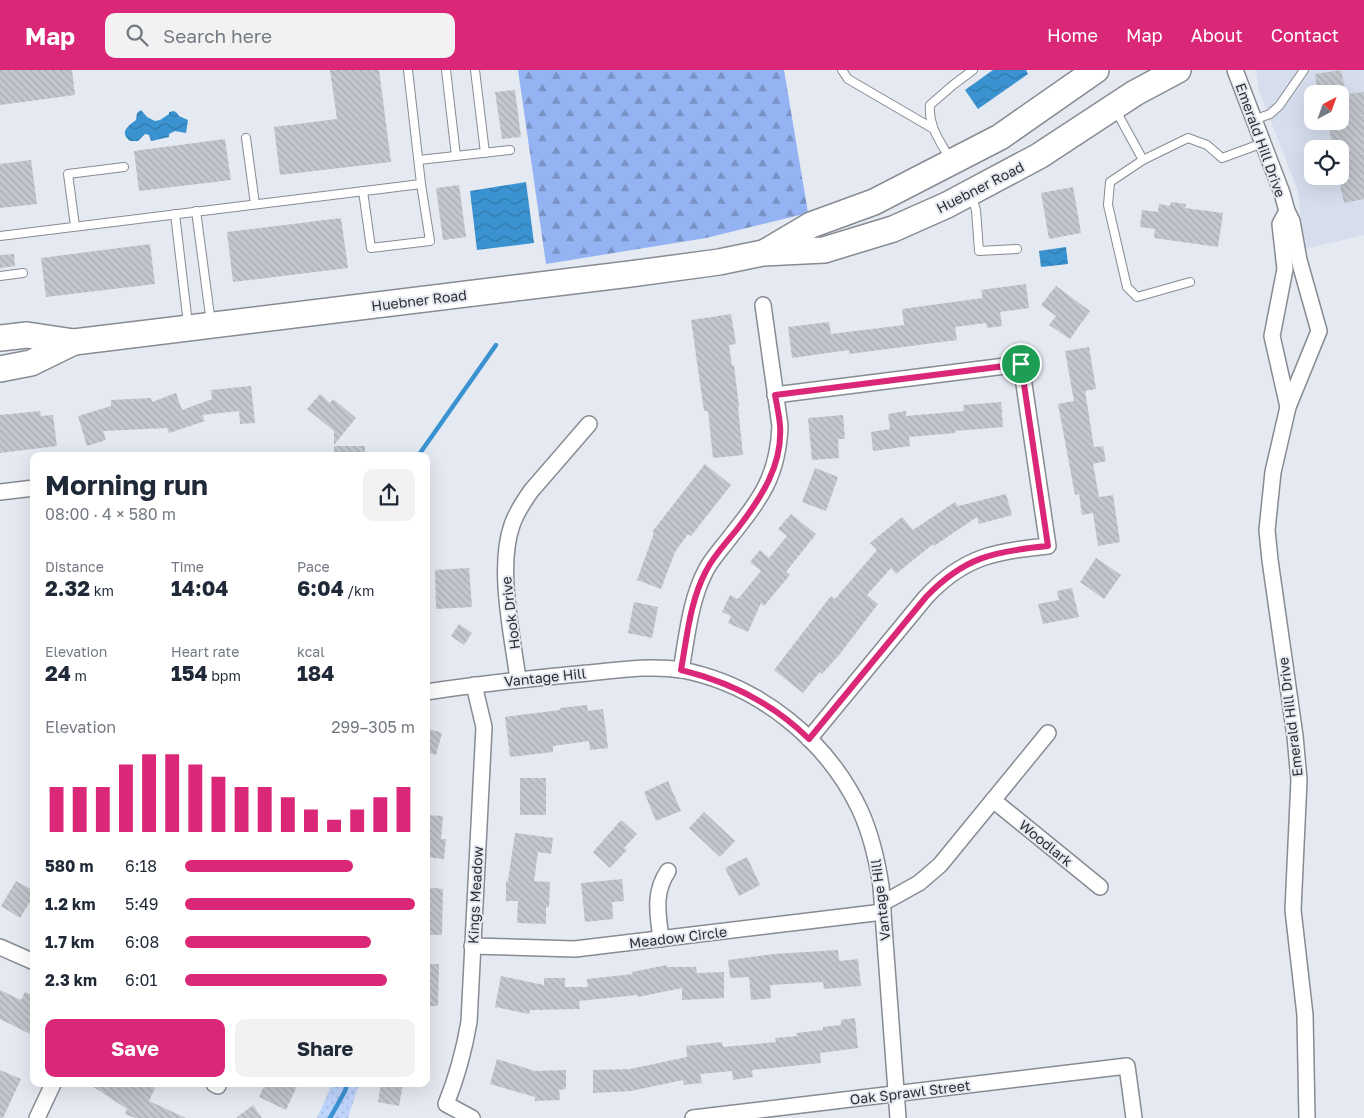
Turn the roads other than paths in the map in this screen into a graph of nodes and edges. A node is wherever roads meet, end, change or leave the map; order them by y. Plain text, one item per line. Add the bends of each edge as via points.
1 (408, 70) edge
2 (446, 70) edge
3 (475, 70) edge
4 (842, 70) edge
5 (973, 70) edge
6 (1178, 70) edge
7 (1235, 70) edge
8 (1304, 70) edge
9 (1088, 73) edge
10 (1114, 108) junction
11 (1253, 120) junction
12 (932, 128) junction
13 (246, 138) dead end
14 (1263, 143) junction
15 (510, 150) dead end
16 (485, 153) junction
17 (456, 156) junction
18 (419, 160) junction
19 (1143, 160) junction
20 (952, 163) junction
21 (124, 167) dead end
22 (421, 184) junction
23 (363, 191) junction
24 (970, 193) junction
25 (255, 204) junction
26 (196, 211) junction
27 (1287, 211) junction
28 (175, 214) junction
29 (76, 226) junction
30 (0, 236) edge
31 (1017, 249) dead end
32 (763, 253) junction
33 (23, 273) dead end
34 (0, 276) edge
35 (1190, 282) dead end
36 (764, 306) dead end
37 (200, 326) junction
38 (0, 338) edge
39 (74, 342) junction
40 (0, 369) edge
41 (775, 395) junction
42 (1288, 407) junction
43 (589, 424) dead end
44 (30, 488) edge
45 (0, 492) edge
46 (681, 670) junction
47 (518, 679) junction
48 (474, 684) junction
49 (430, 691) edge
50 (1048, 733) dead end
51 (809, 739) junction
52 (993, 800) junction
53 (668, 871) dead end
54 (1100, 887) dead end
55 (883, 908) junction
56 (660, 939) junction
57 (472, 946) junction
58 (0, 947) edge
59 (30, 960) edge
60 (52, 1087) edge
61 (896, 1094) junction
62 (37, 1118) edge
63 (472, 1118) edge
64 (692, 1118) edge
65 (898, 1118) edge
66 (1134, 1118) edge
67 (1307, 1118) edge

1 - 18 lane
2 - 17 lane
3 - 16 lane
4 - 12 lane via 848,79
5 - 12 lane via 930,105
6 - 10 main road, Huebner Road
7 - 11 street, Emerald Hill Drive
8 - 11 lane via 1279,106 1270,114
9 - 20 main road, Huebner Road via 1000,137
10 - 19 lane
10 - 24 main road, Huebner Road via 1039,156
11 - 14 street, Emerald Hill Drive
12 - 20 lane
13 - 25 lane
14 - 19 lane via 1222,158 1206,145 1188,138
14 - 27 street, Emerald Hill Drive
15 - 16 lane
16 - 17 lane
17 - 18 lane
18 - 22 lane
19 - 35 lane via 1110,182 1108,205 1127,287 1137,297
20 - 24 main road
20 - 32 main road, Huebner Road via 874,202 811,225
21 - 29 lane via 68,174
22 - 23 lane
22 - 23 lane via 430,241 371,248
23 - 25 lane
24 - 31 lane via 976,210 979,251
24 - 32 main road, Huebner Road via 893,229 824,250
25 - 26 lane
26 - 28 lane
26 - 37 lane
27 - 42 street, Emerald Hill Drive via 1280,224 1286,269 1272,336
27 - 42 street, Emerald Hill Drive via 1319,331
28 - 29 lane
28 - 37 lane
29 - 30 lane
32 - 37 main road, Huebner Road via 630,274
33 - 34 lane
36 - 41 street
37 - 39 main road, Huebner Road
38 - 39 main road, Huebner Road via 28,335
39 - 40 main road, Huebner Road via 31,363
41 - 46 street via 780,426 770,480 757,504 713,560 700,584 691,610
41 - 51 street via 1021,364 1048,546 991,554 946,577
42 - 67 street, Emerald Hill Drive via 1273,472 1267,530 1299,780 1293,910 1305,1015
43 - 47 street, Hook Drive via 531,491 512,525 506,549 505,575
44 - 45 street
46 - 47 street, Vantage Hill via 624,669
46 - 51 street, Vantage Hill via 755,697
47 - 48 street, Vantage Hill
48 - 49 street, Vantage Hill
48 - 57 street, Kings Meadow via 484,727
50 - 52 street, Meadow Circle
51 - 55 street, Vantage Hill via 833,765 860,810 877,860
52 - 54 street, Woodlark
52 - 55 street, Meadow Circle via 930,875
53 - 56 street via 661,881 657,897
55 - 56 street, Meadow Circle
55 - 61 street, Vantage Hill
56 - 57 street, Meadow Circle via 575,949
57 - 63 street, Kings Meadow via 469,1022 459,1069 446,1104
58 - 59 street
60 - 62 street
61 - 64 street, Oak Sprawl Street
61 - 65 street, Vantage Hill
61 - 66 street, Oak Sprawl Street via 1127,1066

